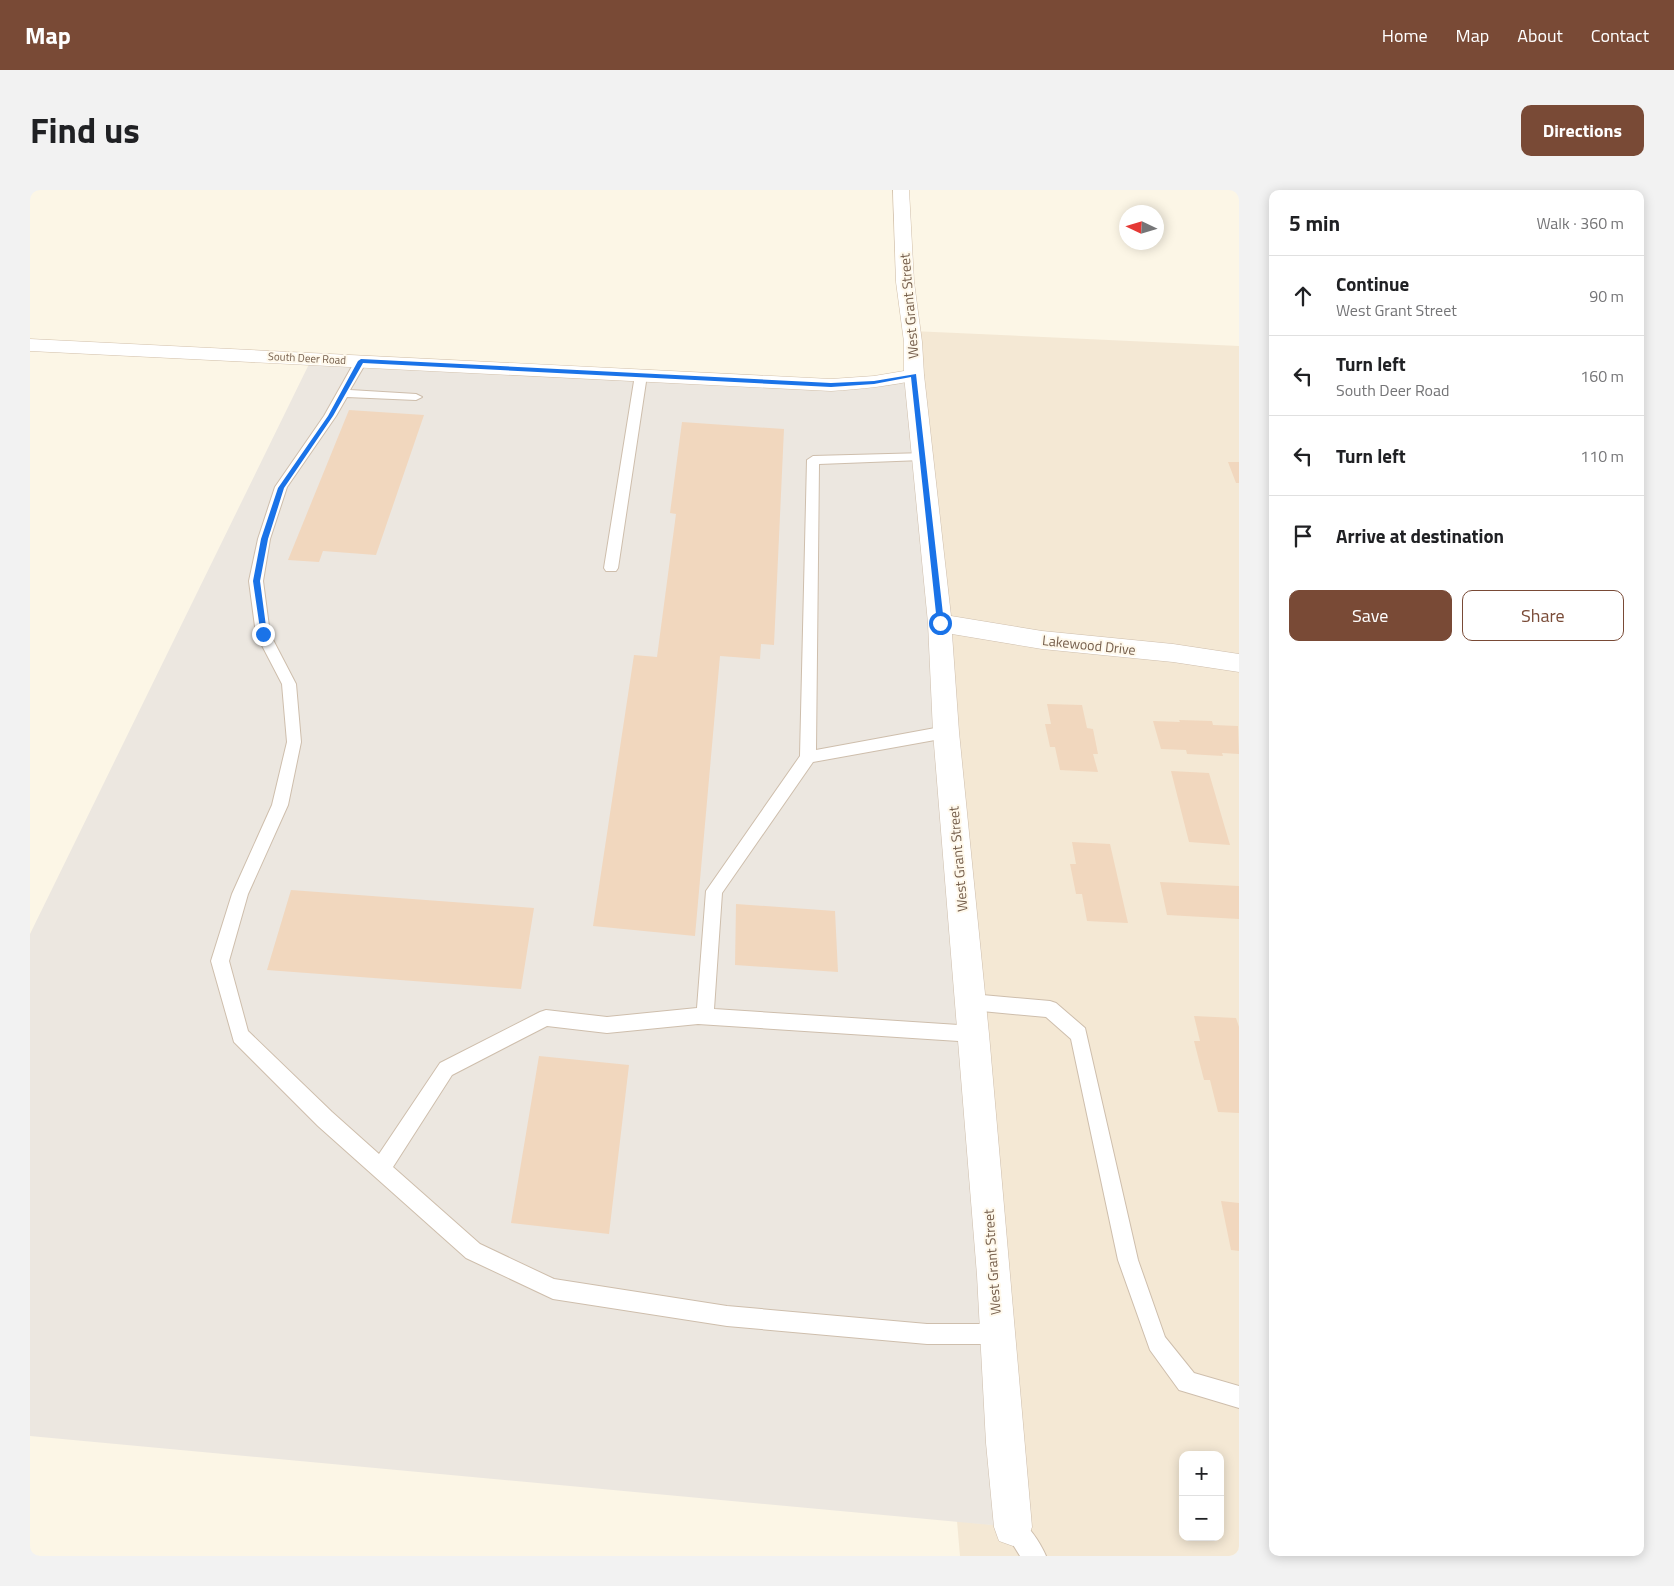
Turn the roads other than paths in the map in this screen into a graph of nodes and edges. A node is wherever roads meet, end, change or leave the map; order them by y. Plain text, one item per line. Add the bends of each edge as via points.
1 (900, 190) edge
2 (30, 345) edge
3 (361, 361) junction
4 (641, 375) junction
5 (914, 375) junction
6 (343, 393) junction
7 (416, 397) dead end
8 (922, 456) junction
9 (611, 568) dead end
10 (940, 623) junction
11 (1239, 663) edge
12 (946, 732) junction
13 (808, 757) junction
14 (971, 1002) junction
15 (705, 1016) junction
16 (974, 1034) junction
17 (381, 1168) junction
18 (998, 1334) junction
19 (1239, 1397) edge
20 (1013, 1528) joint
21 (1034, 1556) edge

1 - 5 main road, West Grant Street
2 - 3 main road, South Deer Road
3 - 4 main road, South Deer Road
3 - 6 lane
4 - 5 main road, South Deer Road via 831,385
4 - 9 lane
5 - 8 main road, West Grant Street
6 - 7 lane
6 - 17 lane via 281,488 264,539 256,581 263,634 289,684 294,742 280,805 240,894 220,961 240,1036 325,1119
8 - 10 main road, West Grant Street
8 - 13 lane via 813,460
10 - 11 main road, Lakewood Drive via 1042,640
10 - 12 main road, West Grant Street
12 - 13 lane
12 - 14 main road, West Grant Street
13 - 15 lane via 714,890
14 - 16 main road, West Grant Street
14 - 19 lane via 1050,1010 1079,1034 1128,1260 1157,1343 1187,1382
15 - 16 lane
15 - 17 lane via 607,1025 546,1018 446,1069
16 - 18 main road, West Grant Street
17 - 18 lane via 473,1251 553,1288 727,1316 927,1334
18 - 20 main road, West Grant Street
20 - 21 lane

